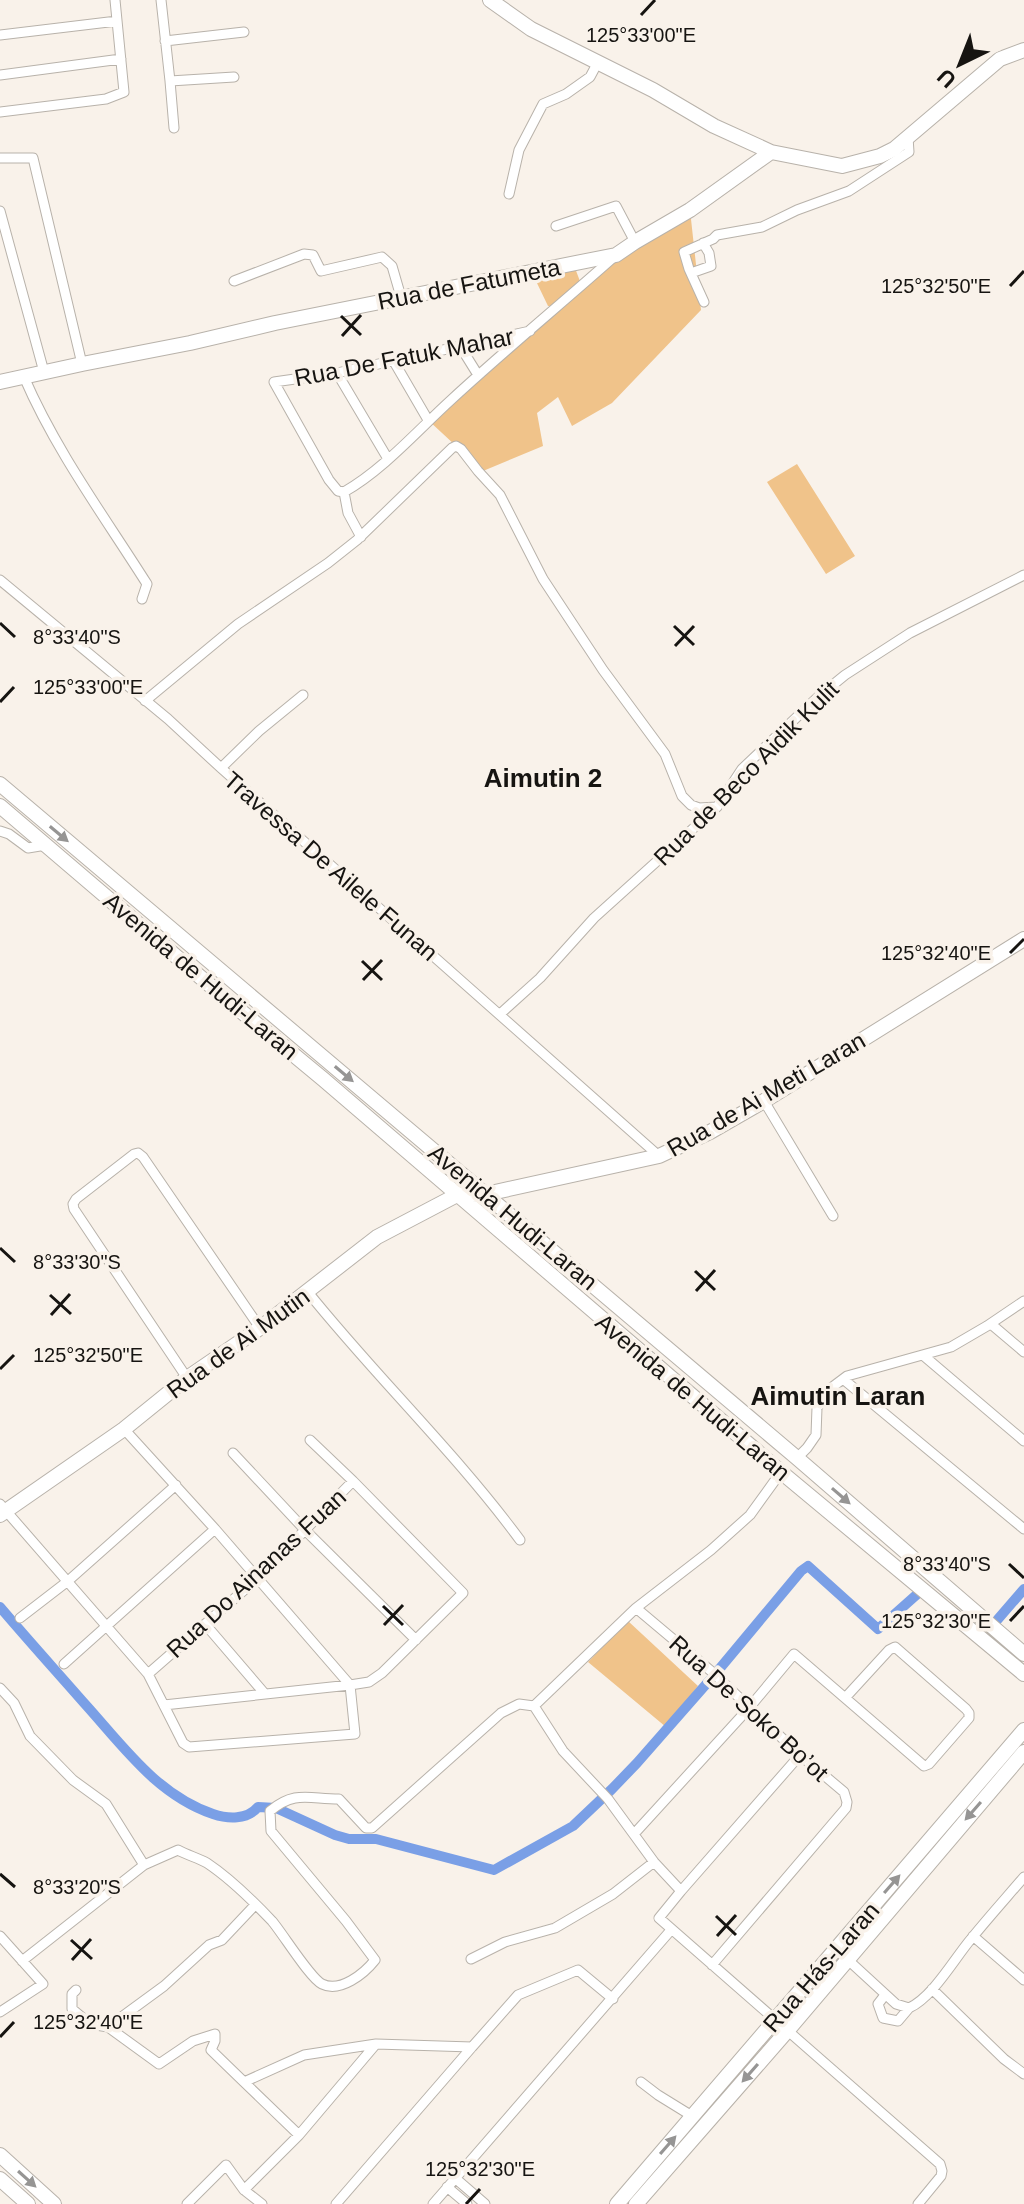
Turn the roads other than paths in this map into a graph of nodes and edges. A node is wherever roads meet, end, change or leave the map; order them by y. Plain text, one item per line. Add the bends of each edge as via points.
1 (115, 0) edge
2 (161, 0) edge
3 (490, 0) edge
4 (117, 21) junction
5 (244, 32) dead end
6 (0, 35) edge
7 (165, 41) junction
8 (1024, 50) edge
9 (121, 59) junction
10 (598, 62) junction
11 (0, 75) edge
12 (234, 77) dead end
13 (170, 81) junction
14 (0, 112) edge
15 (174, 128) dead end
16 (908, 137) junction
17 (771, 152) junction
18 (0, 158) edge
19 (509, 194) dead end
20 (0, 211) edge
21 (556, 226) dead end
22 (635, 242) junction
23 (703, 243) junction
24 (616, 255) junction
25 (691, 273) junction
26 (234, 281) dead end
27 (401, 297) junction
28 (704, 302) dead end
29 (530, 331) junction
30 (460, 346) junction
31 (393, 360) junction
32 (82, 364) junction
33 (44, 372) junction
34 (337, 373) junction
35 (478, 375) junction
36 (24, 377) junction
37 (1, 378) edge
38 (428, 420) junction
39 (388, 459) junction
40 (344, 492) junction
41 (361, 537) junction
42 (1024, 575) edge
43 (0, 580) edge
44 (142, 599) dead end
45 (303, 695) dead end
46 (145, 701) junction
47 (221, 768) junction
48 (0, 784) edge
49 (0, 806) edge
50 (717, 807) junction
51 (0, 831) edge
52 (46, 845) junction
53 (1024, 939) edge
54 (500, 1014) junction
55 (764, 1101) junction
56 (659, 1156) junction
57 (486, 1194) junction
58 (457, 1195) junction
59 (833, 1216) dead end
60 (307, 1291) junction
61 (1024, 1301) edge
62 (991, 1324) junction
63 (260, 1328) junction
64 (1024, 1352) edge
65 (924, 1356) junction
66 (187, 1378) junction
67 (843, 1379) junction
68 (124, 1429) junction
69 (310, 1440) dead end
70 (1024, 1441) edge
71 (233, 1453) dead end
72 (797, 1458) junction
73 (781, 1472) junction
74 (353, 1481) junction
75 (176, 1485) junction
76 (2, 1510) edge
77 (215, 1529) junction
78 (1024, 1529) edge
79 (305, 1530) junction
80 (520, 1540) dead end
81 (258, 1578) junction
82 (68, 1581) junction
83 (636, 1608) junction
84 (20, 1618) dead end
85 (205, 1624) junction
86 (106, 1626) junction
87 (416, 1640) junction
88 (1024, 1654) edge
89 (64, 1664) dead end
90 (148, 1674) junction
91 (1024, 1674) edge
92 (350, 1685) junction
93 (0, 1688) edge
94 (265, 1694) junction
95 (845, 1698) junction
96 (164, 1705) junction
97 (534, 1706) junction
98 (749, 1708) junction
99 (1024, 1730) edge
100 (1024, 1752) edge
101 (800, 1755) junction
102 (634, 1834) junction
103 (654, 1862) junction
104 (144, 1865) junction
105 (1023, 1881) edge
106 (681, 1891) junction
107 (255, 1905) junction
108 (671, 1930) junction
109 (0, 1936) edge
110 (973, 1936) junction
111 (849, 1949) junction
112 (471, 1959) dead end
113 (22, 1961) junction
114 (712, 1965) junction
115 (1024, 1980) edge
116 (932, 1989) junction
117 (76, 1990) dead end
118 (885, 1995) junction
119 (613, 1999) junction
120 (909, 2008) junction
121 (0, 2012) edge
122 (775, 2020) junction
123 (108, 2027) junction
124 (788, 2030) junction
125 (376, 2044) junction
126 (472, 2047) junction
127 (1004, 2059) junction
128 (1024, 2074) edge
129 (244, 2082) junction
130 (641, 2082) dead end
131 (1024, 2082) edge
132 (692, 2116) junction
133 (299, 2135) junction
134 (0, 2155) edge
135 (455, 2178) junction
136 (0, 2179) edge
137 (447, 2187) junction
138 (244, 2190) junction
139 (28, 2204) edge
140 (54, 2204) edge
141 (187, 2204) edge
142 (262, 2204) edge
143 (336, 2204) edge
144 (433, 2204) edge
145 (467, 2204) edge
146 (485, 2204) edge
147 (617, 2204) edge
148 (636, 2204) edge
149 (918, 2204) edge

1 - 4 street
2 - 7 street
3 - 10 main road via 531,29
4 - 6 street
4 - 9 street
5 - 7 street
7 - 13 street
8 - 16 main road via 1000,59
9 - 11 street
9 - 14 street via 124,92 106,99
10 - 17 main road
10 - 19 street via 590,77 543,104 519,150
12 - 13 street
13 - 15 street
16 - 17 main road via 880,156 842,166
16 - 23 street via 909,152 849,191 762,227 717,235
17 - 22 main road, Rua de Fatumeta
18 - 32 street via 33,158
20 - 33 street
21 - 22 street via 616,206
22 - 24 main road, Rua de Fatumeta
23 - 25 street via 684,252
23 - 25 street via 711,266
24 - 27 main road, Rua de Fatumeta
24 - 29 street, Rua De Fatuk Mahar
25 - 28 street
26 - 27 street via 304,254 313,255 321,271 382,257 392,266
27 - 32 main road, Rua de Fatumeta
29 - 30 street, Rua De Fatuk Mahar
29 - 35 street, Rua De Fatuk Mahar
30 - 31 street, Rua De Fatuk Mahar
30 - 35 street
31 - 34 street, Rua De Fatuk Mahar
31 - 38 street
32 - 33 main road, Rua de Fatumeta
33 - 36 main road, Rua de Fatumeta
34 - 39 street
34 - 40 street, Rua De Fatuk Mahar via 274,382 329,480
35 - 38 street, Rua De Fatuk Mahar
36 - 37 main road, Rua de Fatumeta
36 - 44 street via 66,459 147,584
38 - 39 street, Rua De Fatuk Mahar
39 - 40 street, Rua De Fatuk Mahar
40 - 41 street
41 - 46 street via 238,624
41 - 50 street via 452,448 461,449 500,495 543,579 665,754 682,796 699,808
42 - 50 street, Rua de Beco Aidik Kulit via 910,633 845,675 742,769
43 - 46 street, Travessa De Ailele Funan
45 - 47 street
46 - 47 street, Travessa De Ailele Funan
47 - 54 street, Travessa De Ailele Funan
48 -> 57 main road, Avenida Hudi-Laran
49 - 52 main road, Avenida de Hudi-Laran
50 - 54 street, Rua de Beco Aidik Kulit via 594,918
51 - 52 street via 28,848
52 - 58 main road, Avenida de Hudi-Laran
53 - 55 main road, Rua de Ai Meti Laran
54 - 56 street, Travessa De Ailele Funan
55 - 56 main road, Rua de Ai Meti Laran
55 - 59 street
56 - 57 main road, Rua de Ai Meti Laran
57 - 58 main road, Rua de Ai Mutin
57 - 72 main road, Avenida Hudi-Laran
58 - 60 main road, Rua de Ai Mutin via 377,1237
58 - 73 main road, Avenida de Hudi-Laran
60 - 63 main road, Rua de Ai Mutin
60 - 80 street
61 - 62 street
62 - 64 street
62 - 65 street
63 - 66 main road, Rua de Ai Mutin
63 - 66 street via 143,1157 134,1154 76,1199 74,1209
65 - 67 street
65 - 70 street
66 - 68 main road, Rua de Ai Mutin
67 - 72 street via 817,1408 816,1435
67 - 78 street
68 - 75 street
68 - 76 main road, Rua de Ai Mutin
69 - 74 street
71 - 79 street
72 -> 88 main road, Avenida Hudi-Laran
73 - 83 street via 750,1515
73 - 91 main road, Avenida de Hudi-Laran
74 - 79 street, Rua Do Ainanas Fuan
74 - 87 street, Rua Do Ainanas Fuan via 463,1593
75 - 77 street
75 - 82 street
76 - 82 street
77 - 81 street
77 - 86 street
79 - 81 street, Rua Do Ainanas Fuan
79 - 87 street
81 - 85 street, Rua Do Ainanas Fuan
81 - 92 street
82 - 84 street
82 - 86 street
83 - 97 street
83 - 98 street, Rua De Soko Bo’ot
85 - 90 street, Rua Do Ainanas Fuan
85 - 94 street
86 - 89 street
86 - 90 street
87 - 92 street, Rua Do Ainanas Fuan via 369,1682
90 - 96 street
92 - 94 street, Rua Do Ainanas Fuan
92 - 96 street via 355,1734 189,1747
93 - 104 street via 30,1736 73,1780 106,1804
94 - 96 street, Rua Do Ainanas Fuan
95 - 95 street via 924,1766 969,1718 966,1709 895,1647
95 - 98 street via 794,1654
97 - 102 street via 563,1751
97 - 107 street via 519,1704 501,1713 372,1828 339,1799 294,1796 270,1811 271,1831 375,1960 368,1969 342,1985 319,1983
98 - 101 street, Rua De Soko Bo’ot
98 - 102 street
111 -> 99 main road, Rua Hás-Laran
100 -> 111 main road, Rua Hás-Laran
101 - 106 street
101 - 114 street, Rua De Soko Bo’ot via 844,1792 846,1808
102 - 103 street
103 - 106 street
103 - 112 street via 555,1928 505,1942
104 - 107 street via 178,1850 206,1863
104 - 113 street
105 - 110 street
106 - 108 street via 659,1918
107 - 123 street via 222,1940
108 - 114 street
108 - 119 street
109 - 113 street
110 - 115 street
110 - 116 street
111 - 118 street
111 - 122 main road, Rua Hás-Laran
111 - 124 main road, Rua Hás-Laran
113 - 121 street via 43,1984
114 - 122 street
116 - 120 street
116 - 127 street
117 - 123 street via 72,2009 90,2024
118 - 120 street
118 - 120 street via 878,2004 883,2018 898,2021
119 - 126 street via 578,1970 518,1995
119 - 135 street
122 - 124 street
122 - 132 main road, Rua Hás-Laran
123 - 129 street via 159,2064 193,2041 215,2034 211,2050
124 -> 148 main road, Rua Hás-Laran
124 - 149 street via 940,2164 941,2176
125 - 126 street
125 - 129 street via 304,2055
125 - 133 street
126 - 143 street
127 - 128 street
127 - 131 street
129 - 133 street
130 - 132 street
147 -> 132 main road, Rua Hás-Laran
133 - 138 street
134 -> 140 main road
135 - 137 street
135 - 146 street
136 - 139 main road
137 - 144 street
137 - 145 street
138 - 141 street via 226,2165
138 - 142 street

